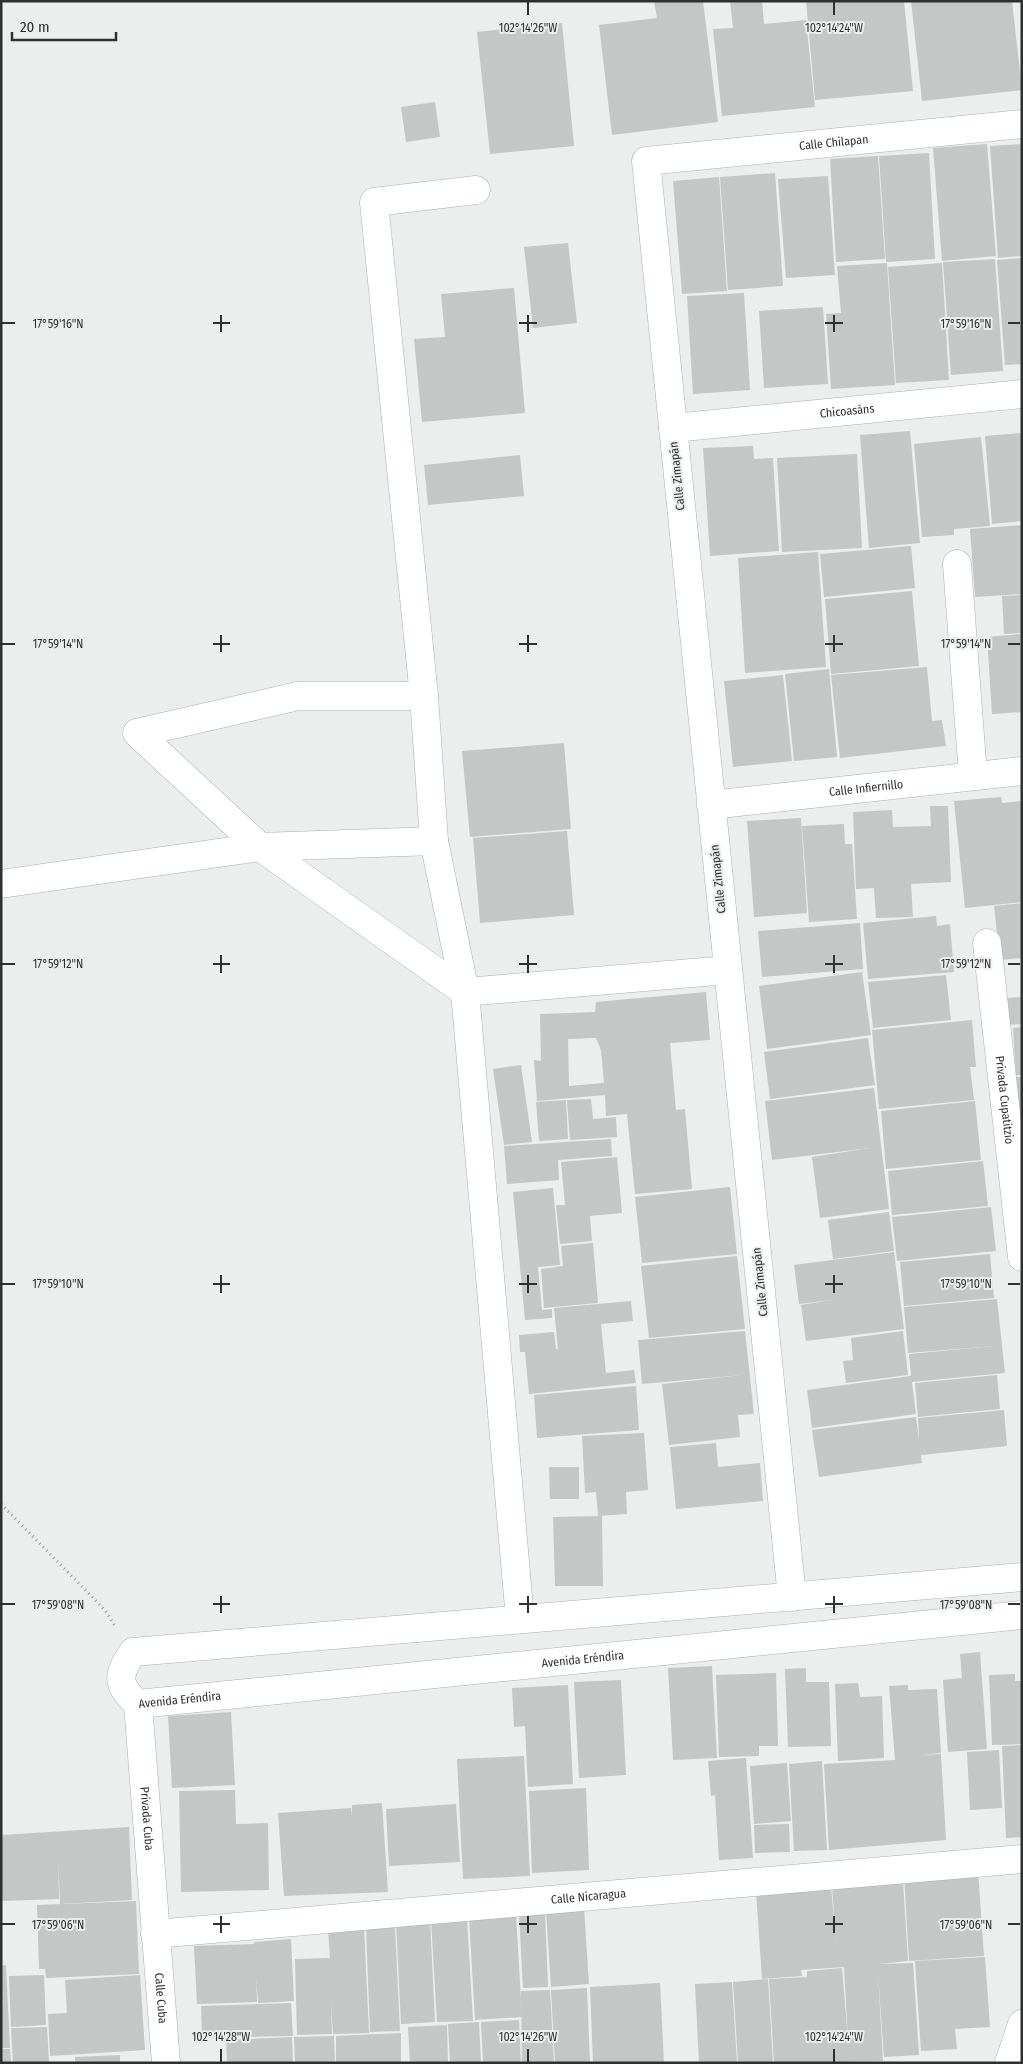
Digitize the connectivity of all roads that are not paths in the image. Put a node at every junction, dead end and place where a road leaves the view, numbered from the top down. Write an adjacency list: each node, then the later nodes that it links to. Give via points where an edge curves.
1 (1022, 124): 2 (street, Calle Chilapan)
2 (646, 161): 5 (street, Calle Zimapán)
3 (476, 190): 7 (street, via 374,202)
4 (1022, 394): 5 (street, Chicoasáns)
5 (673, 428): 10 (street, Calle Zimapán)
6 (957, 564): 9 (street)
7 (424, 696): 11 (street); 12 (street, via 298,696 137,732)
8 (1022, 771): 9 (street, Calle Infiernillo)
9 (973, 776): 10 (street, Calle Infiernillo)
10 (711, 805): 15 (street, Calle Zimapán)
11 (434, 841): 12 (street); 16 (street)
12 (260, 847): 13 (street); 16 (street)
13 (1, 884)
14 (987, 944): 17 (street, Privada Cupatitzio)
15 (728, 970): 16 (street); 19 (street, Calle Zimapán)
16 (465, 992): 21 (street)
17 (1022, 1257)
18 (1022, 1577): 19 (street)
19 (792, 1596): 21 (street)
20 (1022, 1615): 22 (street, Avenida Eréndira)
21 (520, 1619): 22 (street, Avenida Eréndira, via 133,1652 122,1669 121,1680 125,1693)
22 (138, 1704): 24 (street, Privada Cuba)
23 (1022, 1859): 24 (street, Calle Nicaragua)
24 (155, 1934): 26 (street, Calle Cuba)
25 (1022, 2024): 27 (street)
26 (166, 2063)
27 (1009, 2063)

